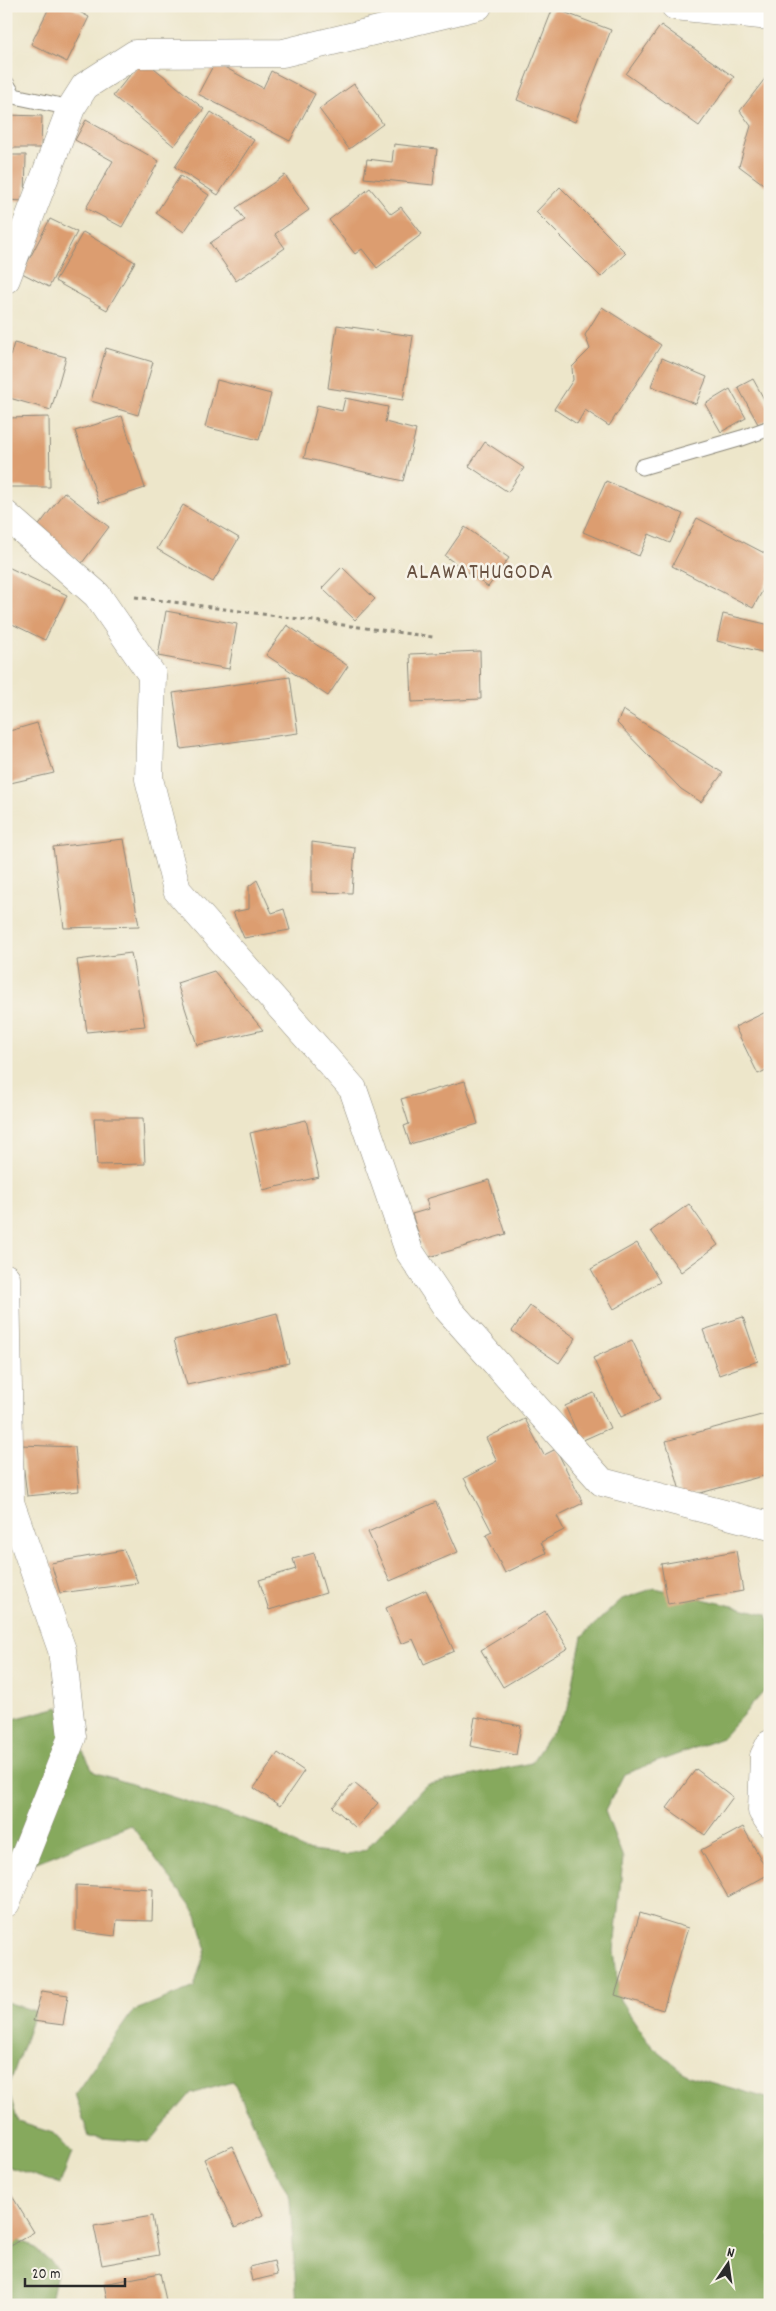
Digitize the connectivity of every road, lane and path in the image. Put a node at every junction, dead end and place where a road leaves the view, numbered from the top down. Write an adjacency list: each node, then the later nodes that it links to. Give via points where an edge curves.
1 (478, 6): 5 (street, via 283,53 135,54 85,86)
2 (675, 6): 3 (street)
3 (770, 16)
4 (6, 83): 5 (lane, via 14,96)
5 (72, 108): 6 (street)
6 (6, 279)
7 (770, 428): 8 (lane)
8 (642, 467)
9 (6, 515): 10 (street)
10 (97, 596): 11 (path, via 134,597); 13 (street, via 152,675 149,779 177,890 353,1089 409,1251 448,1308 602,1482)
11 (433, 638)
12 (6, 1278): 16 (street, via 10,1502 62,1650 72,1737)
13 (770, 1526)
14 (770, 1744): 15 (street, via 764,1756 762,1811)
15 (770, 1823)
16 (6, 1903)

